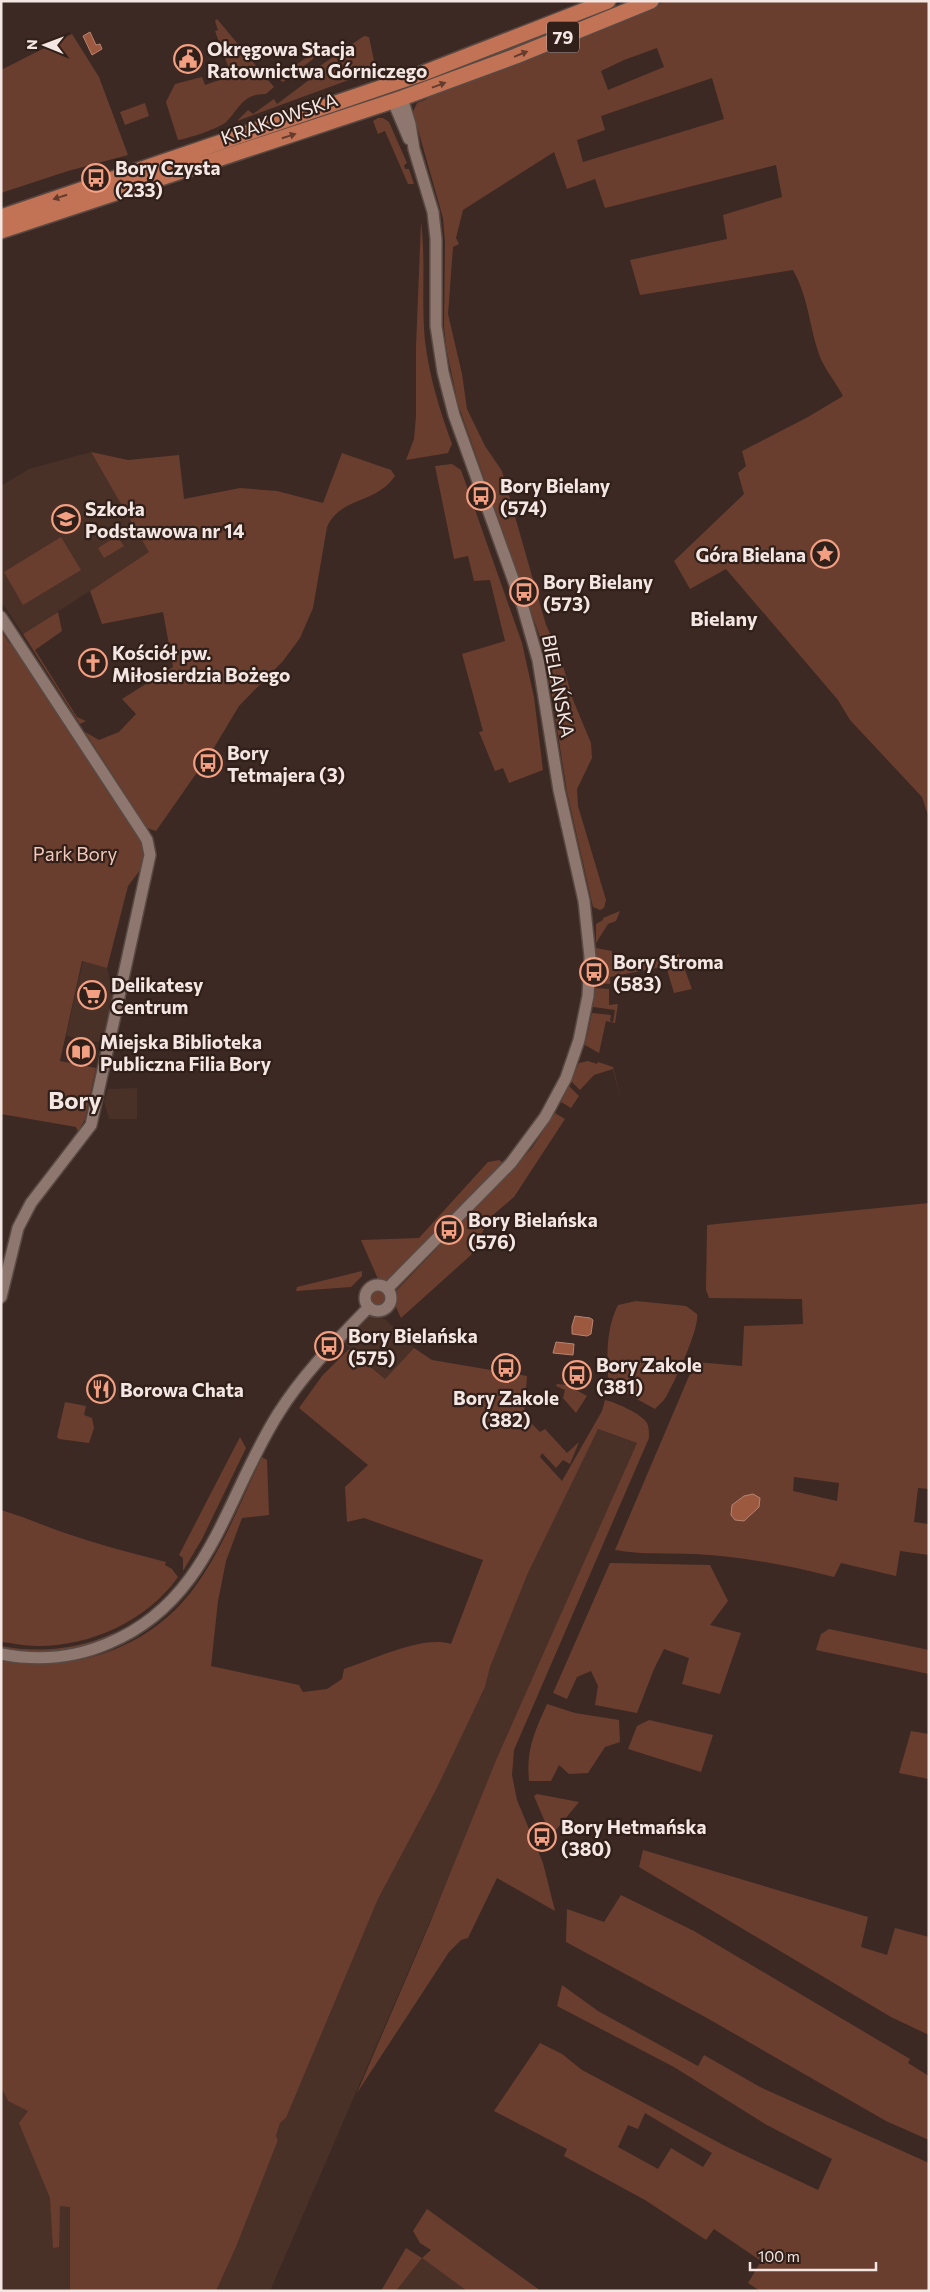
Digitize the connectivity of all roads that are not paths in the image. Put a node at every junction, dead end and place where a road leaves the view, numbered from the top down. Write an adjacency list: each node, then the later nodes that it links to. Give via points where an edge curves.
1 (608, 1): 4 (main road, KRAKOWSKA / 79, one-way to 4, via 422,74)
2 (651, 1): 3 (main road, KRAKOWSKA / 79, one-way to 2)
3 (398, 100): 5 (main road, KRAKOWSKA / 79, one-way to 3); 7 (street, BIELAŃSKA, via 402,127 414,149 433,212 436,326 441,362 461,434 533,640 545,691 557,777 583,894 590,947 588,996 576,1051 558,1094 528,1143)
4 (1, 217)
5 (1, 231)
6 (1, 617): 8 (street, via 137,824 149,847 150,860 91,1125 27,1209 18,1228)
7 (388, 1288): 9 (street, via 392,1299 387,1308 378,1311); 9 (street, via 379,1284 370,1288 365,1298)
8 (1, 1297)
9 (369, 1308): 10 (street, via 311,1368 291,1394 265,1436 210,1548 192,1578 169,1605 121,1639 76,1654 44,1657)
10 (1, 1654)

